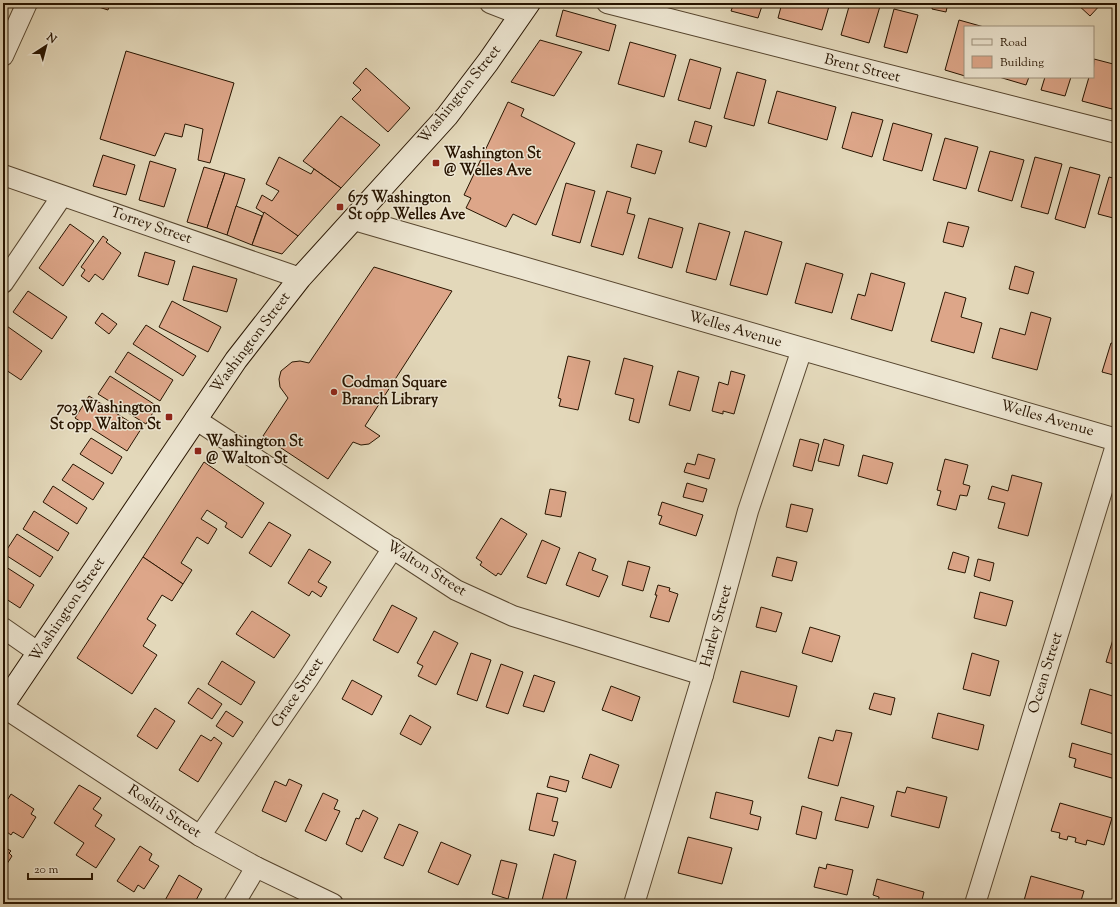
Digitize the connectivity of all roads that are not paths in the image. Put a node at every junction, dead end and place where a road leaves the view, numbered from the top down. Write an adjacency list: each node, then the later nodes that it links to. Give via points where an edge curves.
1 (27, 3): 5 (street)
2 (490, 3): 4 (street)
3 (607, 3): 6 (street, Brent Street)
4 (525, 9): 9 (main road, Washington Street, via 447,116)
5 (3, 56)
6 (1117, 133)
7 (3, 175): 8 (street, Torrey Street)
8 (62, 196): 10 (street, Torrey Street); 11 (street)
9 (354, 219): 10 (main road, Washington Street); 12 (main road, Welles Avenue)
10 (300, 278): 13 (main road, Washington Street, via 236,360)
11 (3, 283)
12 (802, 349): 14 (main road, Welles Avenue); 18 (street, Harley Street, via 748,511)
13 (195, 419): 15 (street, Walton Street); 17 (main road, Washington Street)
14 (1117, 441): 25 (street, Ocean Street)
15 (393, 548): 18 (street, Walton Street, via 456,590 513,616); 20 (street, Grace Street, via 308,680)
16 (3, 628): 17 (street)
17 (39, 653): 19 (main road, Washington Street)
18 (703, 675): 24 (street, Harley Street)
19 (3, 706): 20 (street, Roslin Street)
20 (200, 836): 21 (street, Roslin Street)
21 (256, 868): 22 (street); 23 (street, Roslin Street)
22 (234, 904)
23 (333, 904)
24 (634, 904)
25 (975, 904)

